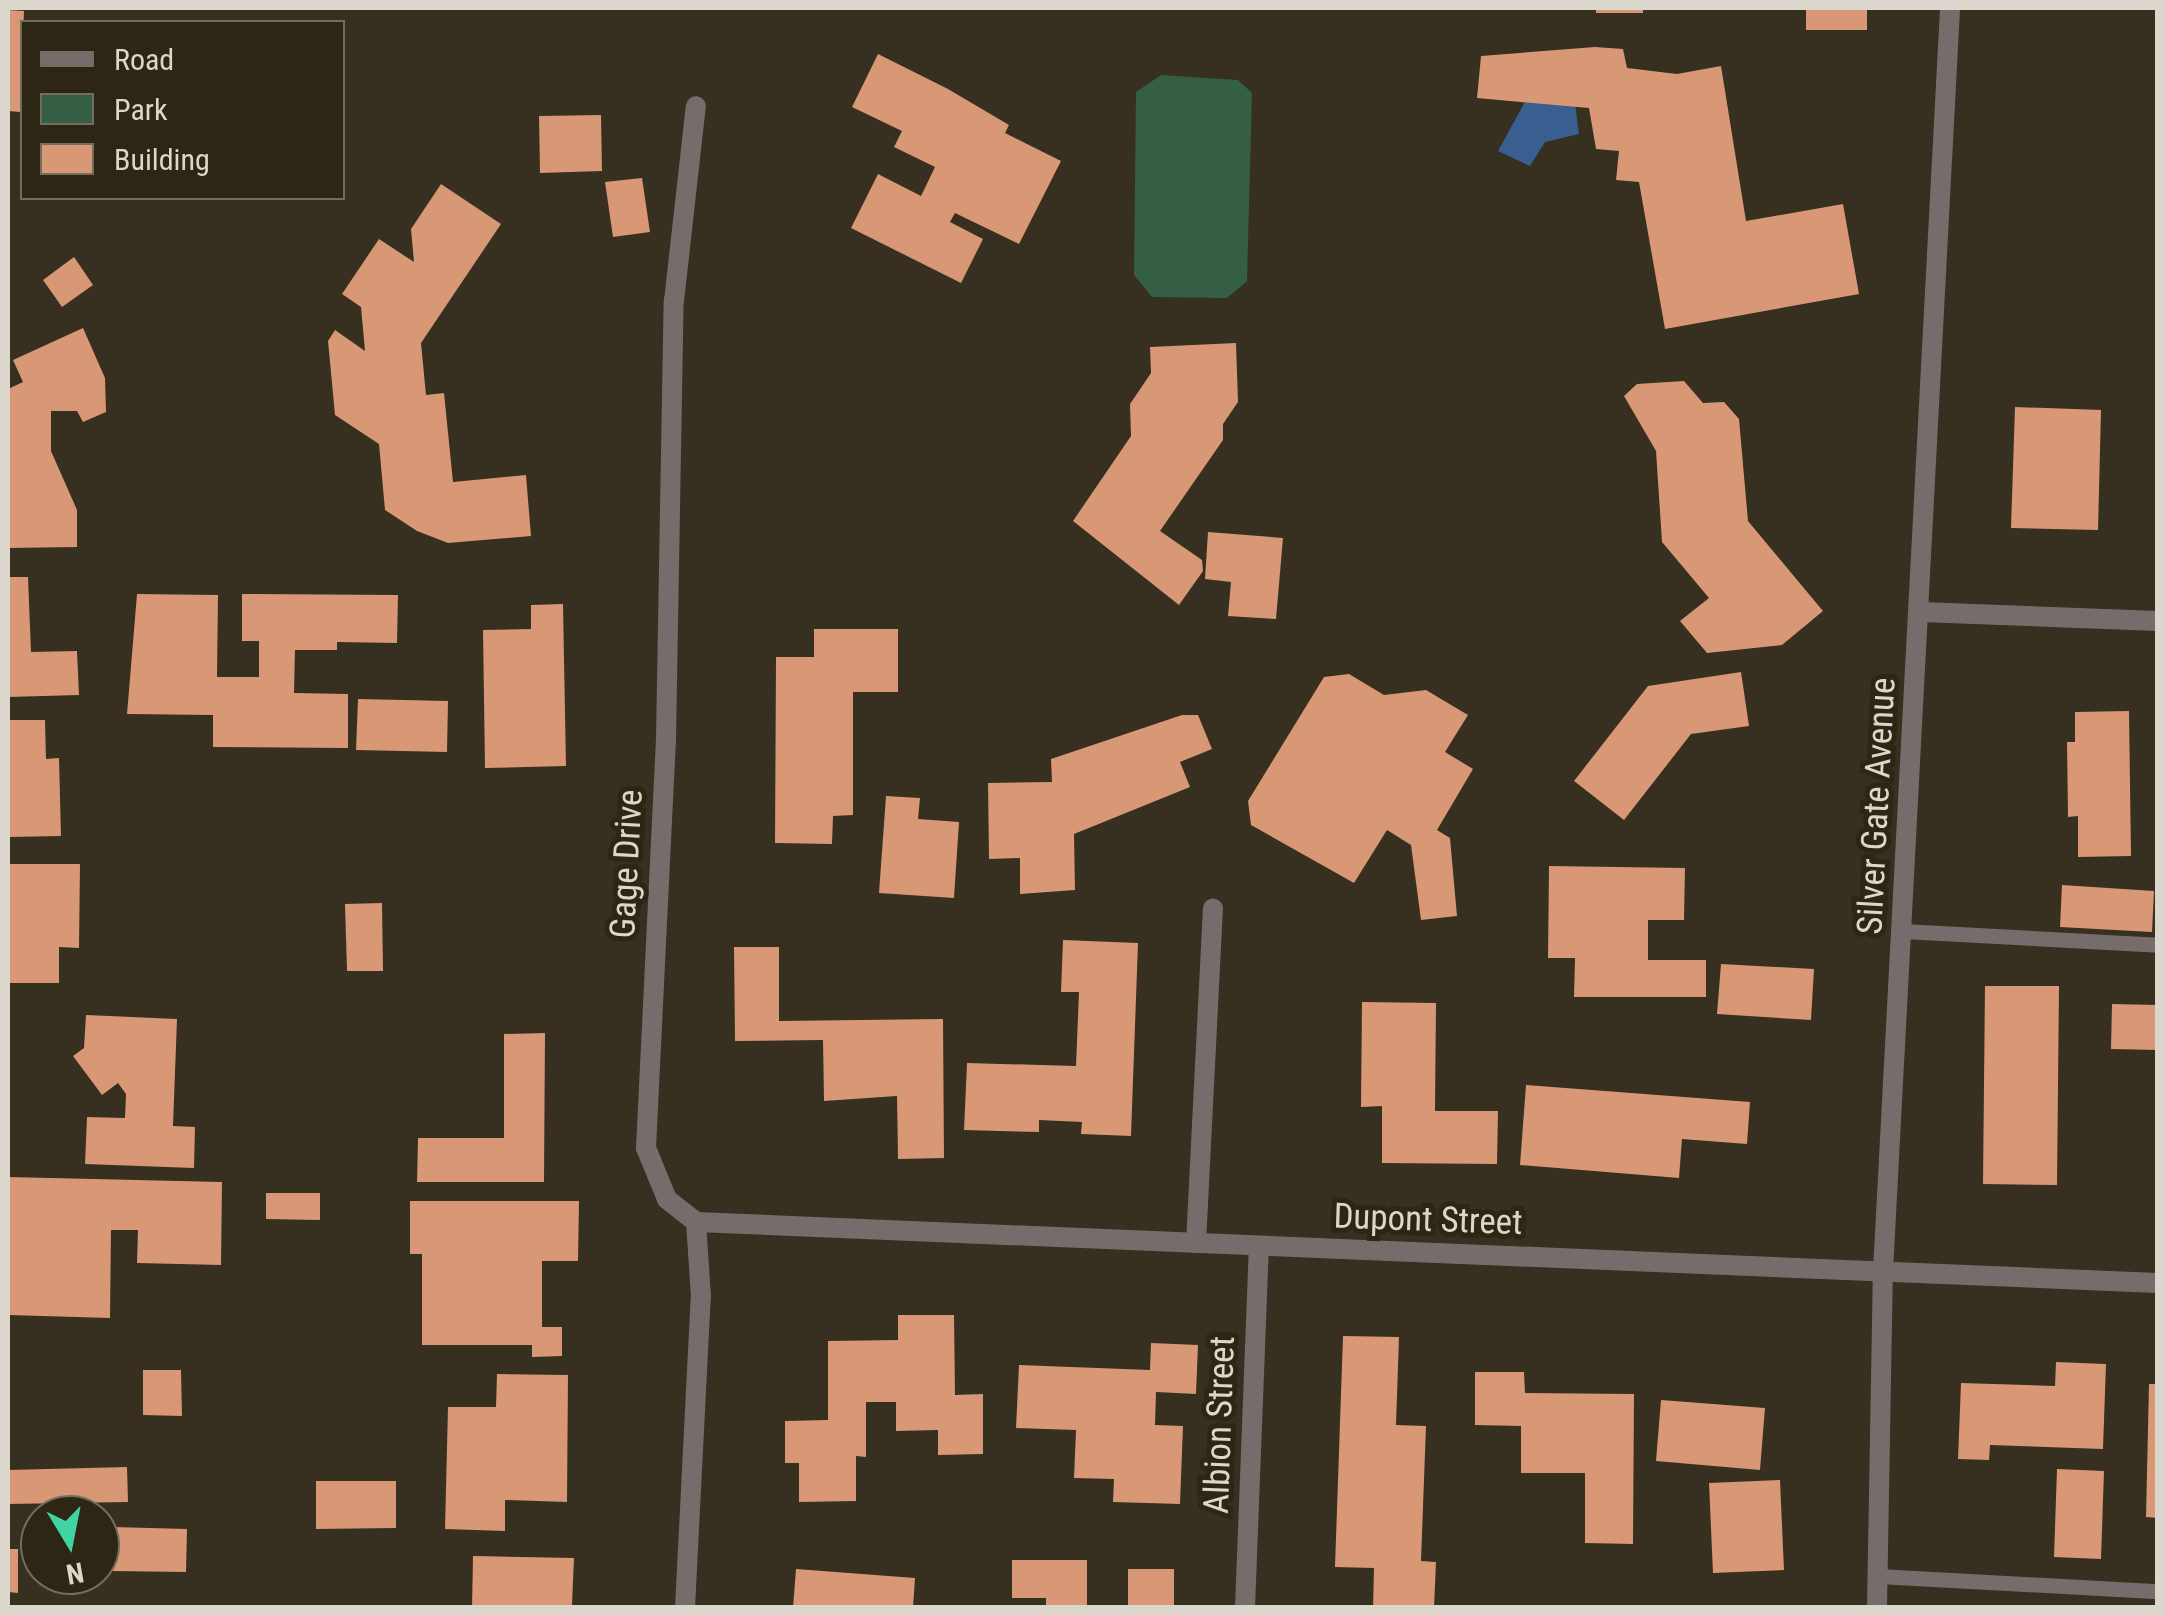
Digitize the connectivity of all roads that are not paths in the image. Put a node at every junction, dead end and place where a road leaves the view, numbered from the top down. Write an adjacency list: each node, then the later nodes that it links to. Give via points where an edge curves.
1 (1950, 8): 3 (street, Silver Gate Avenue)
2 (696, 106): 8 (street, Gage Drive, via 674,301 666,738 646,1148 666,1199)
3 (1921, 612): 4 (street); 6 (street, Silver Gate Avenue)
4 (2158, 621)
5 (1213, 908): 9 (street)
6 (1903, 930): 7 (lane); 11 (street, Silver Gate Avenue)
7 (2158, 945)
8 (696, 1222): 9 (street, Dupont Street); 15 (street, via 700,1297)
9 (1196, 1243): 10 (street, Dupont Street)
10 (1259, 1246): 11 (street, Dupont Street); 16 (street, Albion Street)
11 (1883, 1271): 12 (street, Dupont Street); 13 (street, Silver Gate Avenue)
12 (2158, 1283)
13 (1878, 1576): 14 (lane); 17 (street, Silver Gate Avenue)
14 (2158, 1591)
15 (686, 1608)
16 (1245, 1608)
17 (1877, 1608)

